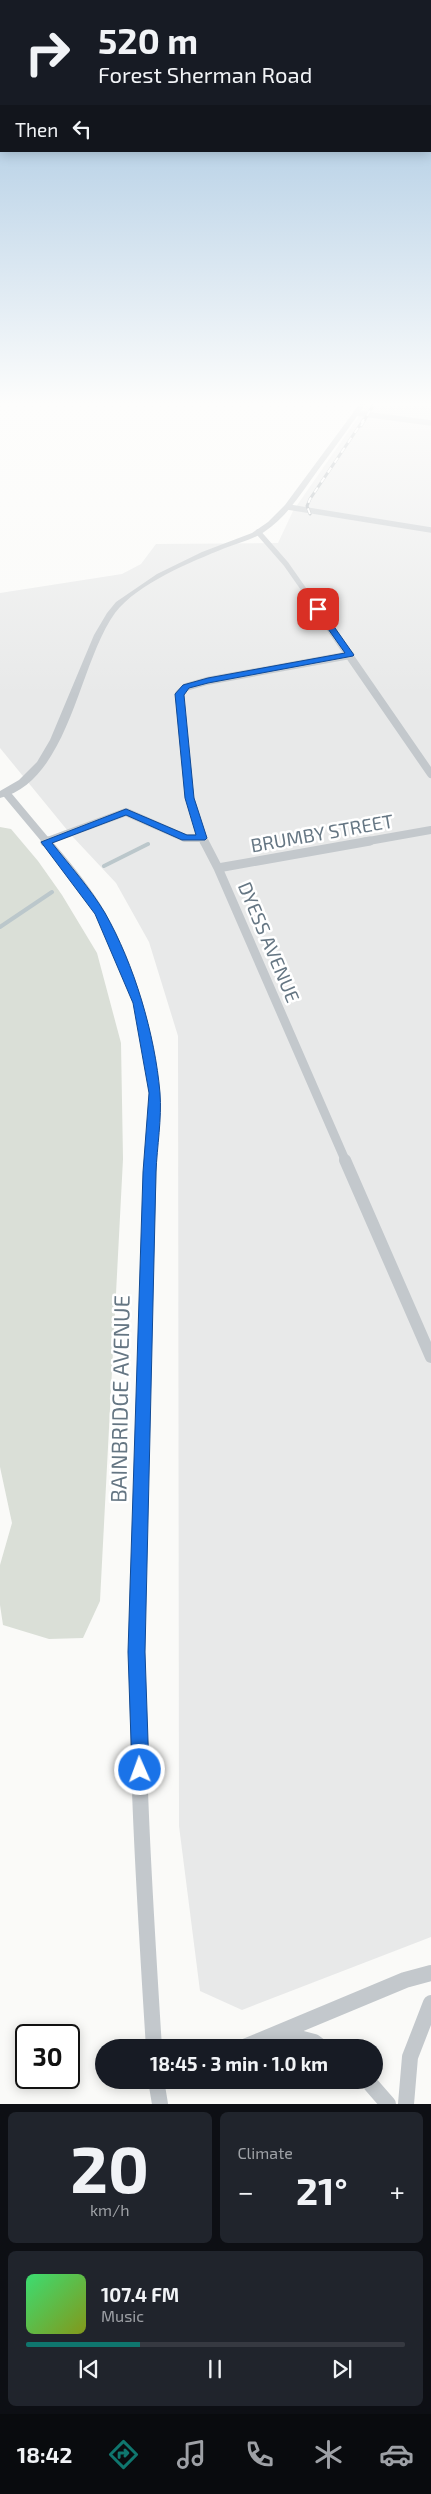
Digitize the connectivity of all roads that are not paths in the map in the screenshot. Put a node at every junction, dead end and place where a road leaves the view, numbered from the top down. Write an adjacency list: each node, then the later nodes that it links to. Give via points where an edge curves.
1 (293, 500): 2 (street)
2 (288, 507): 3 (street); 4 (street)
3 (431, 530)
4 (258, 532): 5 (street, via 286,564); 7 (street, via 212,551 127,596 112,612 95,642 57,735 28,779)
5 (350, 655): 6 (street); 9 (street, DYESS AVENUE, via 208,681 186,687 179,694 190,798)
6 (431, 774)
7 (3, 794): 10 (street, BAINBRIDGE AVENUE)
8 (431, 830): 11 (street, BRUMBY STREET)
9 (202, 838): 10 (street, via 186,838 126,812); 11 (street, DYESS AVENUE)
10 (46, 842): 16 (street, BAINBRIDGE AVENUE, via 100,913 113,940 139,1003 154,1093 136,1652)
11 (218, 868): 12 (street, DYESS AVENUE)
12 (431, 1357)
13 (431, 1973): 15 (street, via 406,1980)
14 (431, 2003): 23 (street, via 410,2058)
15 (280, 2033): 17 (street); 18 (street)
16 (153, 2039)
17 (265, 2039)
18 (303, 2039)
19 (158, 2089): 21 (street)
20 (375, 2089): 22 (street)
21 (160, 2104)
22 (388, 2104)
23 (406, 2104)

